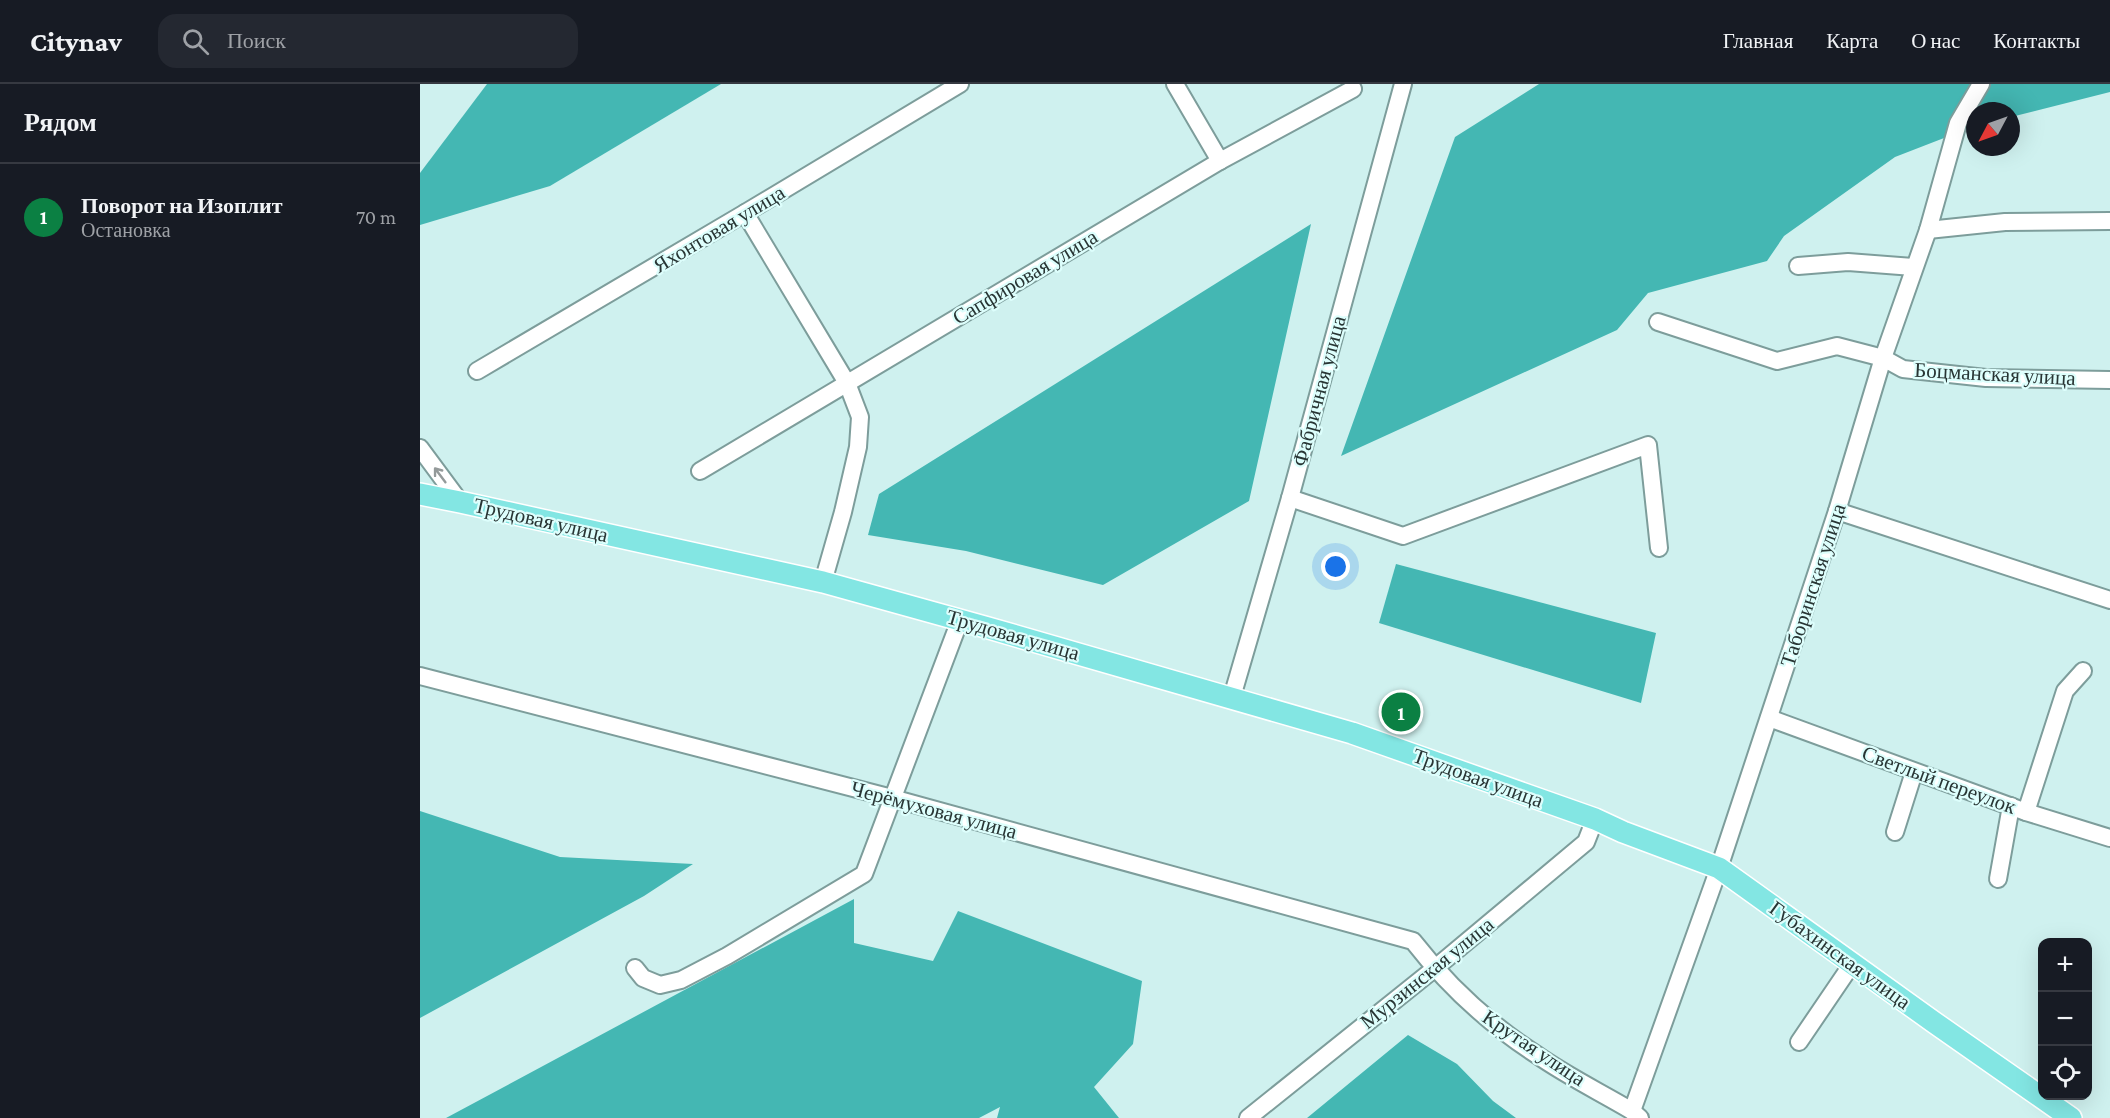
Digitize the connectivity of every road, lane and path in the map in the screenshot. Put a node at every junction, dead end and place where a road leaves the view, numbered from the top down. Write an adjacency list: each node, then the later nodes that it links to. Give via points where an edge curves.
1 (960, 84): 7 (street, Яхонтовая улица)
2 (1175, 84): 6 (street)
3 (1403, 84): 20 (street, Фабричная улица)
4 (1981, 84): 9 (street, Таборинская улица, via 1958,123)
5 (1353, 88): 6 (street, Сапфировая улица)
6 (1220, 160): 16 (street, Сапфировая улица)
7 (746, 213): 14 (street, Яхонтовая улица); 16 (street)
8 (2110, 221): 9 (street, via 2005,222)
9 (1928, 230): 11 (street, Таборинская улица)
10 (1797, 266): 11 (street, via 1848,262)
11 (1913, 267): 13 (street, Таборинская улица)
12 (1658, 322): 13 (street, Боцманская улица, via 1777,361 1837,346)
13 (1883, 358): 15 (street, Боцманская улица, via 1903,369 1986,378); 22 (street, Таборинская улица)
14 (477, 371)
15 (2110, 380)
16 (847, 383): 18 (street, Сапфировая улица); 24 (street, via 860,417 858,447)
17 (420, 448): 21 (street, one-way to 17)
18 (700, 471)
19 (420, 494): 21 (main road, Трудовая улица)
20 (1290, 498): 23 (street, via 1403,536 1648,445); 29 (street, Фабричная улица)
21 (460, 502): 24 (main road, Трудовая улица)
22 (1837, 511): 25 (street); 30 (street, Таборинская улица)
23 (1659, 548)
24 (823, 582): 26 (main road, Трудовая улица)
25 (2110, 600)
26 (960, 620): 29 (main road, Трудовая улица); 32 (street)
27 (2083, 671): 33 (street, via 2065,691)
28 (420, 676): 32 (street, Черёмуховая улица)
29 (1232, 697): 34 (main road, Трудовая улица, via 1352,733)
30 (1769, 718): 31 (street, Светлый переулок); 37 (street, Таборинская улица)
31 (1914, 772): 33 (street, Светлый переулок); 35 (street)
32 (892, 798): 40 (street, via 864,874 681,980 660,986 643,978); 41 (street, Черёмуховая улица, via 1413,941)
33 (2018, 809): 36 (street, Светлый переулок); 38 (street)
34 (1595, 819): 37 (main road, Губахинская улица); 41 (street, Мурзинская улица, via 1586,842)
35 (1895, 832)
36 (2110, 838)
37 (1719, 868): 39 (main road, Губахинская улица); 43 (street, Таборинская улица)
38 (1998, 879)
39 (1852, 964): 42 (street); 45 (main road, Губахинская улица)
40 (634, 968)
41 (1434, 969): 43 (street, Крутая улица, via 1485,1017 1537,1056); 44 (street, Мурзинская улица)
42 (1799, 1042)
43 (1636, 1114)
44 (1248, 1118)
45 (2071, 1118)

